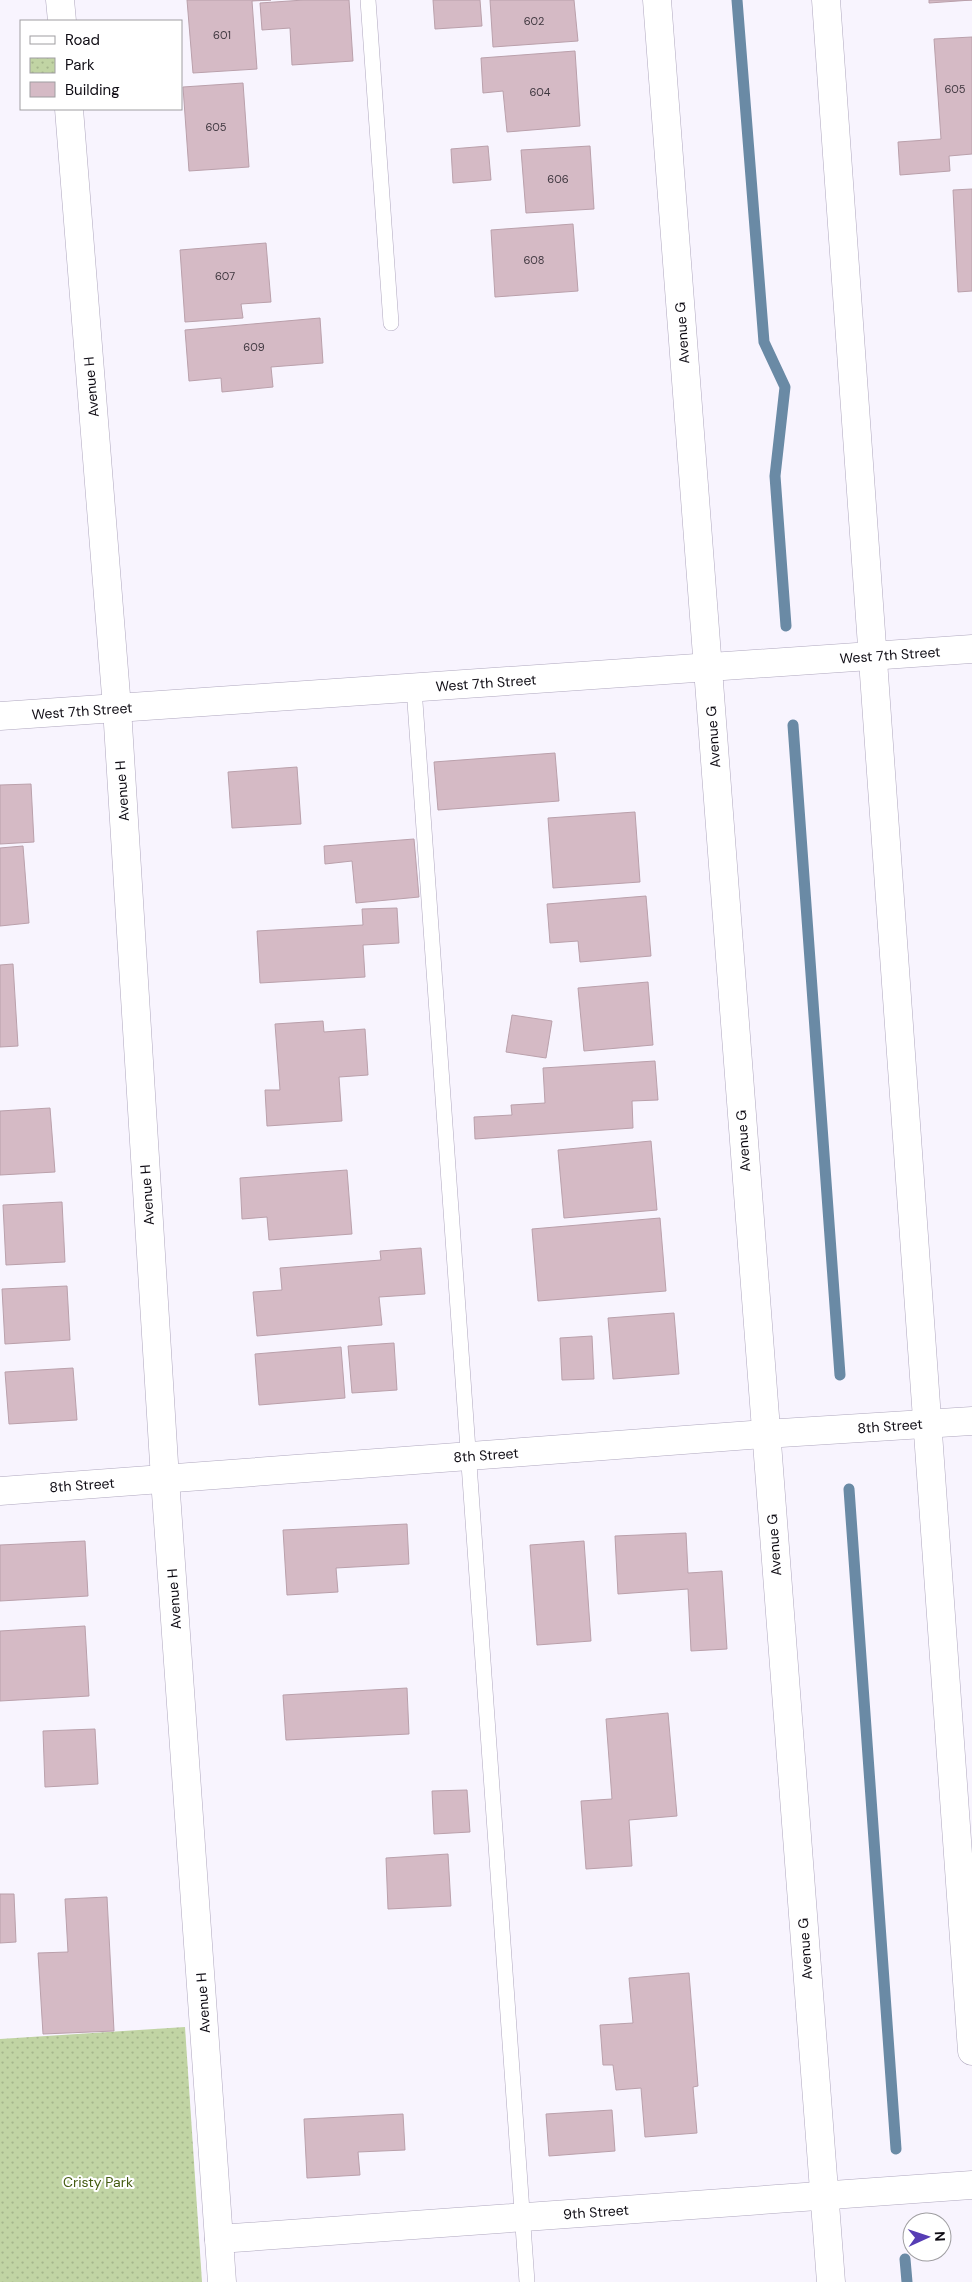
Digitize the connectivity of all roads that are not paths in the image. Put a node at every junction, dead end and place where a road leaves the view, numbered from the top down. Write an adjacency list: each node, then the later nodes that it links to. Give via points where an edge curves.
1 (60, 0): 5 (street)
2 (368, 0): 7 (lane)
3 (657, 0): 10 (street, Avenue G)
4 (826, 0): 9 (street)
5 (62, 20)
6 (69, 110): 12 (street, Avenue H)
7 (391, 323)
8 (972, 649): 9 (street, West 7th Street)
9 (873, 656): 10 (street, West 7th Street); 15 (street)
10 (708, 667): 11 (street, West 7th Street); 16 (street, Avenue G)
11 (414, 688): 12 (street, West 7th Street); 17 (lane)
12 (117, 708): 13 (street, West 7th Street); 18 (street, Avenue H)
13 (0, 716)
14 (972, 1421): 15 (street, 8th Street)
15 (928, 1424): 16 (street, 8th Street); 20 (street)
16 (765, 1434): 17 (street, 8th Street); 22 (street, Avenue G)
17 (469, 1457): 18 (street, 8th Street); 23 (lane)
18 (165, 1480): 19 (street, 8th Street); 24 (street, Avenue H)
19 (0, 1491)
20 (972, 2051)
21 (972, 2185): 22 (street, 9th Street)
22 (825, 2196): 23 (street, 9th Street); 27 (street, Avenue G)
23 (523, 2217): 24 (street, 9th Street); 26 (lane)
24 (219, 2239): 25 (street, Avenue H)
25 (222, 2282)
26 (527, 2282)
27 (831, 2282)

